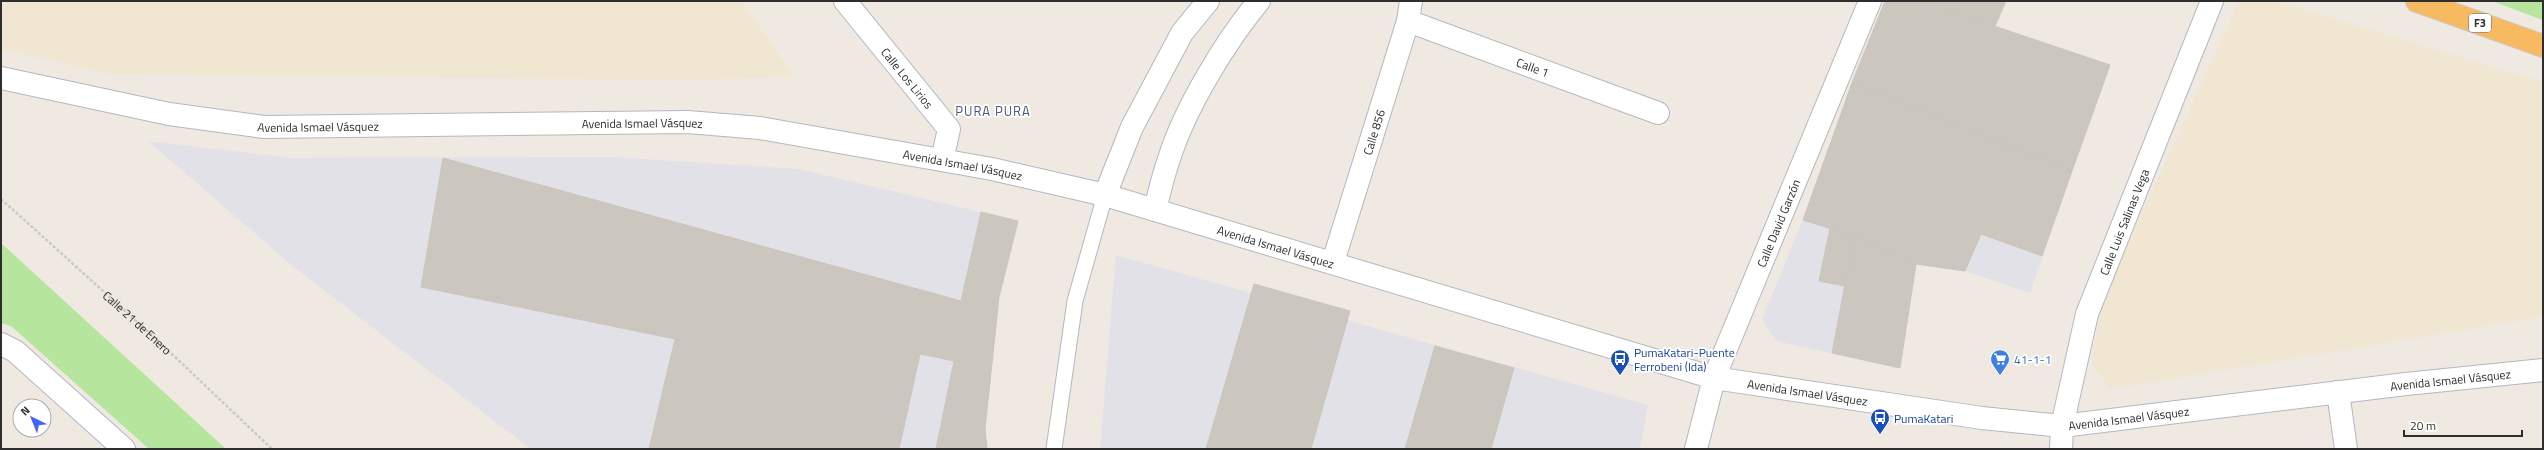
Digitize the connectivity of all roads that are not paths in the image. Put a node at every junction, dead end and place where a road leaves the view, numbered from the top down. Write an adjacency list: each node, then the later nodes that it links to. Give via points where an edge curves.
1 (845, 1): 11 (main road, Calle Los Lirios, via 949,129)
2 (1208, 1): 12 (main road, via 1179,40 1132,127)
3 (1259, 1): 13 (main road, via 1242,21 1189,110 1169,159)
4 (1870, 1): 17 (main road, Calle David Garzón)
5 (2212, 1): 19 (main road, Calle Luis Salinas Vega, via 2086,314)
6 (2417, 1): 8 (highway, F3)
7 (1409, 11): 10 (main road, Calle 1); 14 (main road, Calle 856)
8 (2543, 46)
9 (1, 78): 11 (main road, Avenida Ismael Vásquez, via 169,114 264,126 688,122 760,128)
10 (1658, 113)
11 (942, 160): 12 (main road, Avenida Ismael Vásquez)
12 (1105, 195): 13 (main road, Avenida Ismael Vásquez); 21 (lane, via 1074,301)
13 (1155, 210): 14 (main road, Avenida Ismael Vásquez)
14 (1333, 262): 17 (main road, Avenida Ismael Vásquez)
15 (1, 344): 20 (main road, via 15,351)
16 (2543, 370): 18 (main road, Avenida Ismael Vásquez)
17 (1714, 378): 19 (main road, Avenida Ismael Vásquez, via 1982,418); 22 (main road, Calle David Garzón)
18 (2338, 392): 19 (main road, Avenida Ismael Vásquez); 24 (main road)
19 (2062, 426): 23 (main road, Calle Luis Salinas Vega)
20 (124, 449)
21 (1054, 449)
22 (1696, 449)
23 (2061, 449)
24 (2346, 449)

